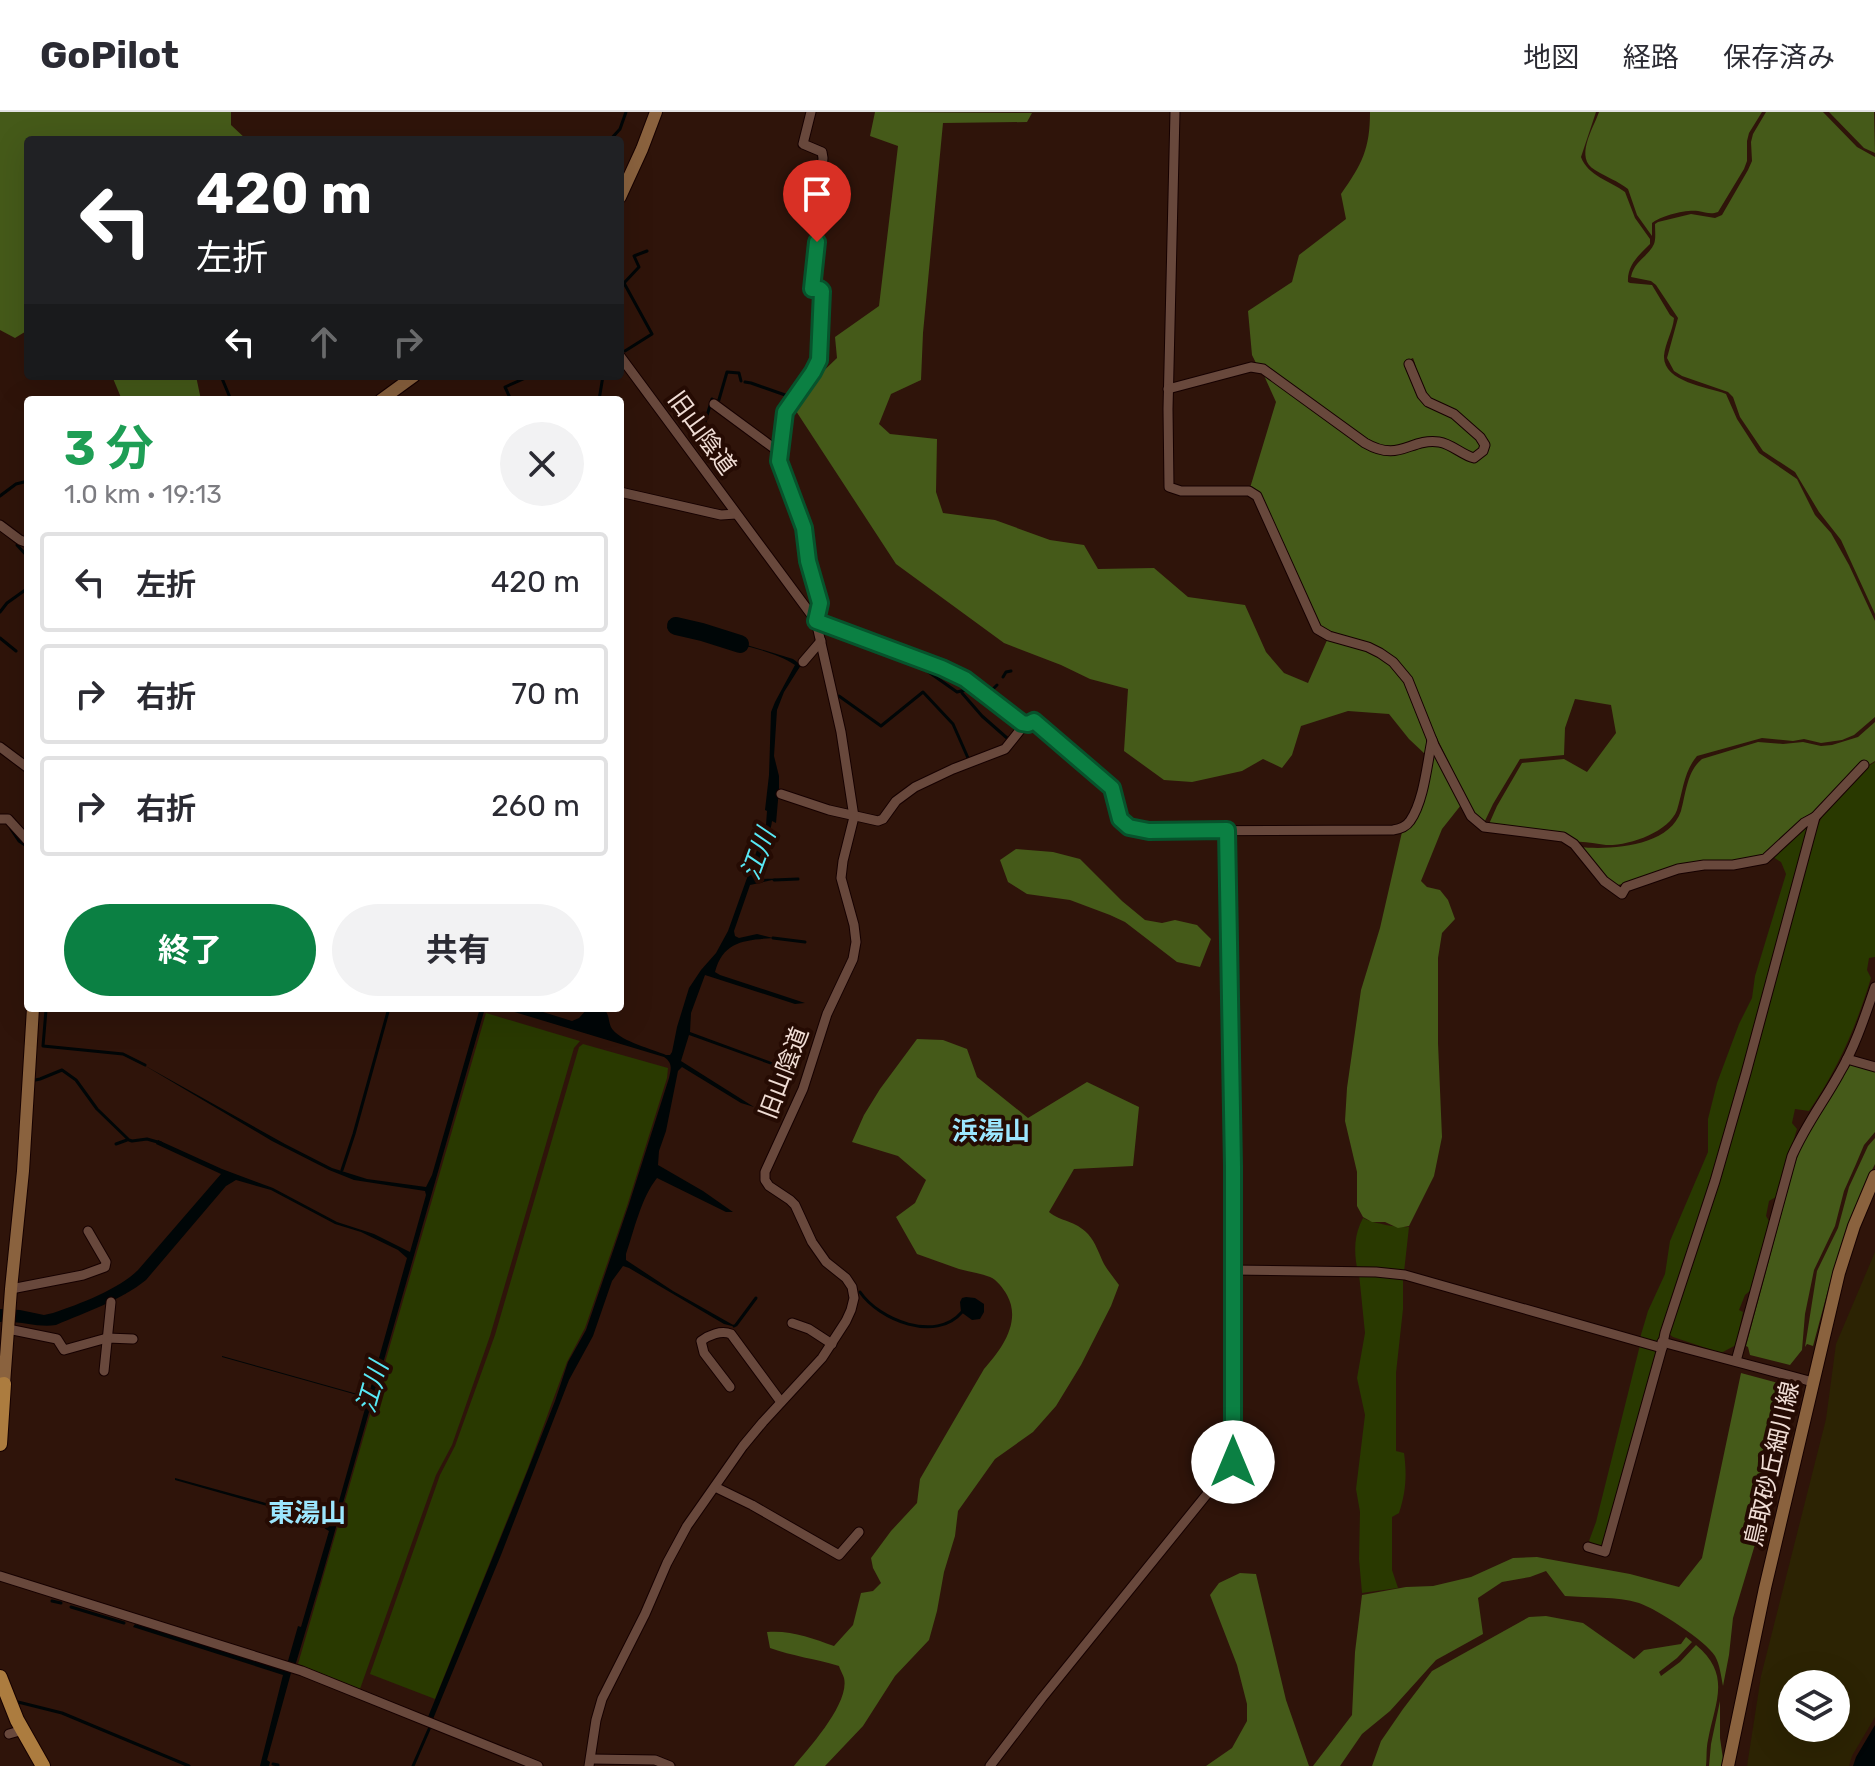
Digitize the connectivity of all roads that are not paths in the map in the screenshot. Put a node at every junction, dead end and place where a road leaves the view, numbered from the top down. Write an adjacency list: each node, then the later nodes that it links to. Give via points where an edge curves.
1 (656, 112): 4 (main road)
2 (811, 112): 11 (street, via 803,144 822,152 823,158 812,289 822,291 819,360 785,412)
3 (1175, 112): 8 (street)
4 (624, 188)
5 (624, 361): 13 (street, 旧山陰道)
6 (1409, 364): 8 (street, via 1422,395 1480,437 1485,445 1474,458 1443,442 1376,450 1263,369 1251,367)
7 (408, 380): 9 (main road)
8 (1168, 389): 20 (street, via 1169,487 1249,491 1257,496 1317,629 1393,662 1408,680)
9 (386, 396)
10 (714, 404): 11 (street)
11 (780, 451): 16 (street, via 820,603)
12 (624, 493): 13 (street)
13 (736, 514): 16 (street, 旧山陰道)
14 (0, 525): 15 (street)
15 (24, 542)
16 (816, 621): 17 (street, 旧山陰道); 19 (street, via 965,679)
17 (821, 641): 18 (street); 25 (street, 旧山陰道)
18 (803, 662)
19 (1025, 724): 25 (street, via 1005,749 915,787 883,819); 28 (street, via 1034,721 1112,788 1120,819 1129,827)
20 (1432, 740): 26 (street, via 1471,816 1484,827 1563,837 1622,894 1626,887 1678,869 1765,859); 28 (street, via 1416,807 1402,828)
21 (0, 747): 22 (street)
22 (24, 765)
23 (1864, 765): 26 (street)
24 (781, 794): 25 (street)
25 (854, 817): 43 (street, 旧山陰道, via 841,878 854,925 853,959 765,1172 769,1186 795,1205 826,1262 852,1287 851,1310)
26 (1815, 817): 44 (street, via 1731,1127)
27 (0, 819): 29 (street, via 8,819)
28 (1227, 830): 36 (street)
29 (24, 837)
30 (1875, 987): 32 (street)
31 (33, 1012): 37 (main road)
32 (1847, 1059): 33 (street); 45 (street, via 1792,1156)
33 (1875, 1067)
34 (1875, 1176): 47 (main road, 鳥取砂丘細川線, via 1839,1273)
35 (88, 1231): 37 (street, via 105,1267)
36 (1232, 1270): 44 (street, via 1405,1275); 61 (street, via 1233,1462)
37 (11, 1289): 40 (main road)
38 (111, 1302): 41 (street)
39 (792, 1323): 43 (street)
40 (8, 1329): 41 (street, via 57,1339 64,1350); 48 (main road)
41 (107, 1338): 42 (street); 46 (street)
42 (133, 1339)
43 (832, 1344): 50 (street, 旧山陰道)
44 (1662, 1345): 45 (street); 54 (street, via 1605,1552)
45 (1736, 1361): 47 (street)
46 (104, 1371)
47 (1813, 1382): 62 (main road, 鳥取砂丘細川線)
48 (2, 1384): 51 (main road)
49 (730, 1387): 50 (street, via 704,1353 701,1341 706,1337 731,1334)
50 (781, 1402): 52 (street, 旧山陰道)
51 (0, 1444)
52 (715, 1487): 53 (street, via 839,1555); 57 (street, 旧山陰道, via 667,1563 602,1699)
53 (859, 1532)
54 (1588, 1547)
55 (0, 1576): 59 (street, via 302,1671)
56 (0, 1677): 58 (main road, via 16,1732)
57 (590, 1762): 60 (street, via 655,1760)
58 (43, 1766)
59 (538, 1766)
60 (670, 1766)
61 (990, 1766)
62 (1728, 1766)

